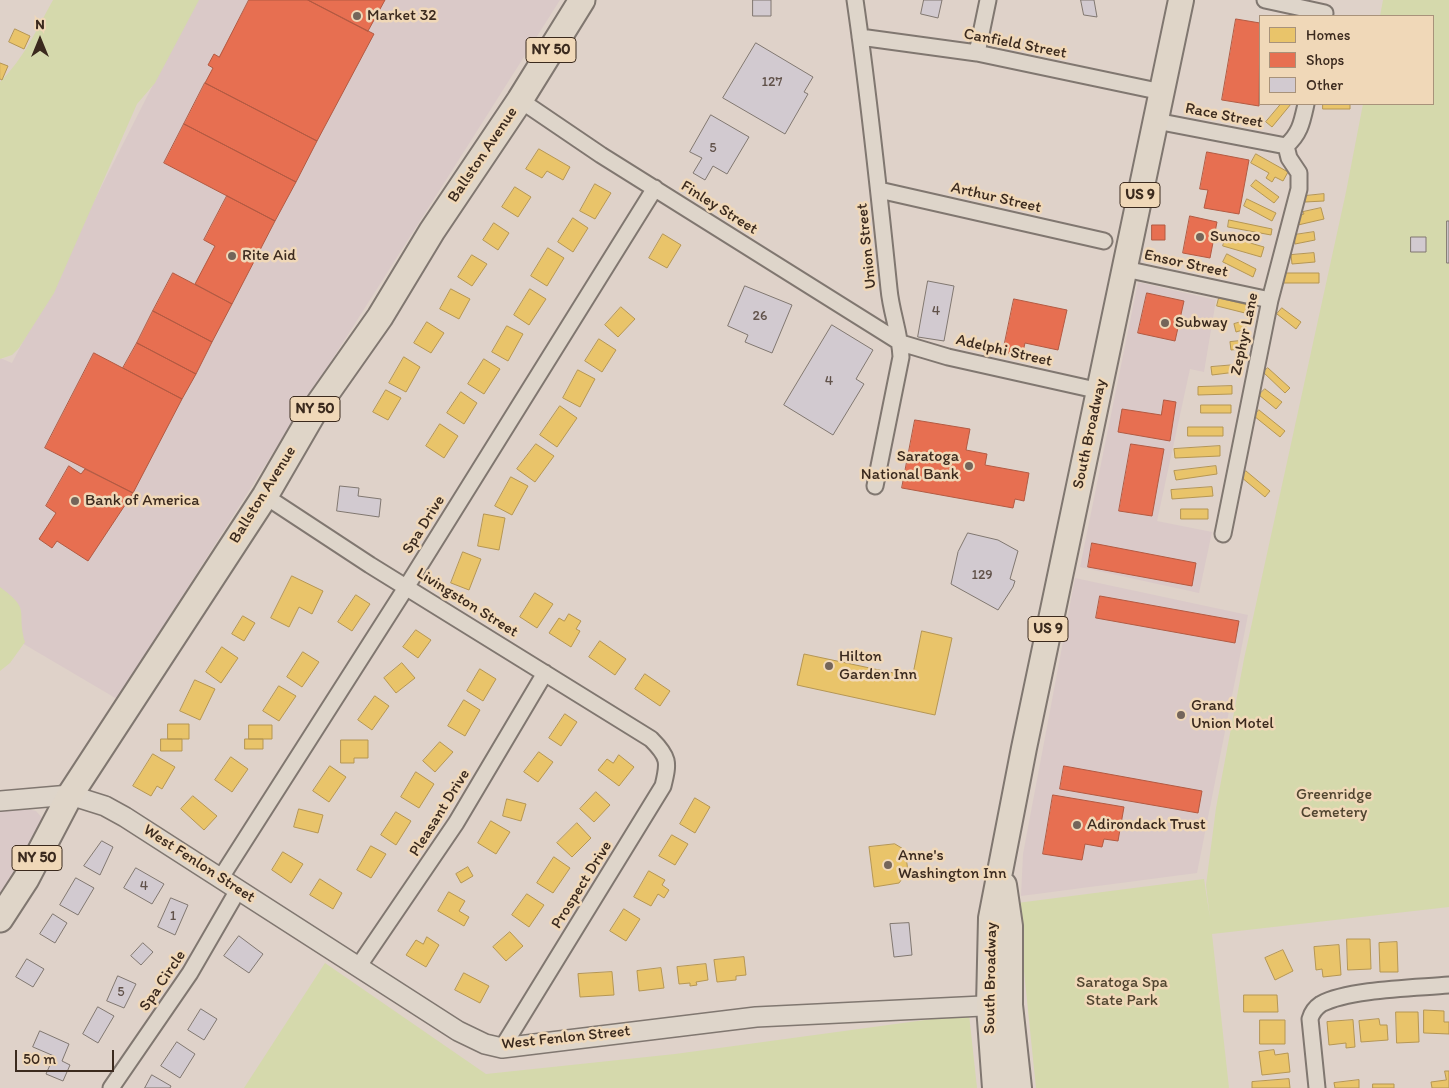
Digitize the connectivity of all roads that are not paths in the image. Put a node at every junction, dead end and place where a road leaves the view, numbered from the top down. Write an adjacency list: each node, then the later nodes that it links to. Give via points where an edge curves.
1 (582, 0): 10 (highway, Ballston Avenue / NY 50)
2 (855, 0): 7 (street, Union Street)
3 (988, 0): 8 (street)
4 (1181, 0): 9 (main road, South Broadway / US 9)
5 (1265, 0): 6 (street)
6 (1325, 15)
7 (860, 37): 8 (street, Canfield Street); 15 (street, Union Street)
8 (978, 53): 9 (street, Canfield Street)
9 (1162, 92): 12 (main road, South Broadway / US 9)
10 (520, 100): 14 (street, Finley Street); 22 (highway, Ballston Avenue / NY 50, via 437,224 380,317 316,408)
11 (1306, 105): 13 (street, via 1301,128)
12 (1156, 121): 13 (street, Race Street); 17 (main road, South Broadway / US 9)
13 (1286, 146): 18 (street, Zephyr Lane, via 1289,158 1299,173 1299,189)
14 (655, 188): 19 (street, Finley Street); 24 (street, Spa Drive)
15 (879, 190): 16 (street, Arthur Street); 19 (street, Union Street, via 889,293)
16 (1104, 241)
17 (1125, 269): 18 (street, Ensor Street); 20 (main road, South Broadway / US 9)
18 (1270, 300): 23 (street, Zephyr Lane)
19 (901, 343): 20 (street, Adelphi Street, via 948,357); 21 (street, Union Street, via 902,356)
20 (1100, 391): 34 (main road, South Broadway / US 9, via 991,918)
21 (875, 486)
22 (265, 496): 24 (street, Livingston Street); 27 (highway, Ballston Avenue / NY 50)
23 (1223, 534)
24 (407, 586): 25 (street, Livingston Street); 29 (street, Spa Drive)
25 (545, 673): 26 (street, Livingston Street); 32 (street, Pleasant Drive, via 456,823)
26 (651, 739): 35 (street, Prospect Drive, via 667,758 663,786)
27 (70, 795): 28 (street); 29 (street, West Fenlon Street, via 105,806 125,817); 31 (highway, Ballston Avenue / NY 50, via 26,879)
28 (0, 801)
29 (220, 879): 30 (street, West Fenlon Street)
30 (238, 890): 32 (street, West Fenlon Street); 36 (street, Spa Circle, via 190,973)
31 (0, 919)
32 (358, 967): 35 (street, West Fenlon Street, via 458,1031)
33 (1449, 985): 39 (street, via 1338,997 1320,1004 1310,1019)
34 (999, 1005): 35 (street, West Fenlon Street, via 756,1017); 37 (main road, South Broadway / US 9); 38 (main road, South Broadway / US 9)
35 (502, 1048)
36 (111, 1088)
37 (995, 1088)
38 (1019, 1088)
39 (1317, 1088)

